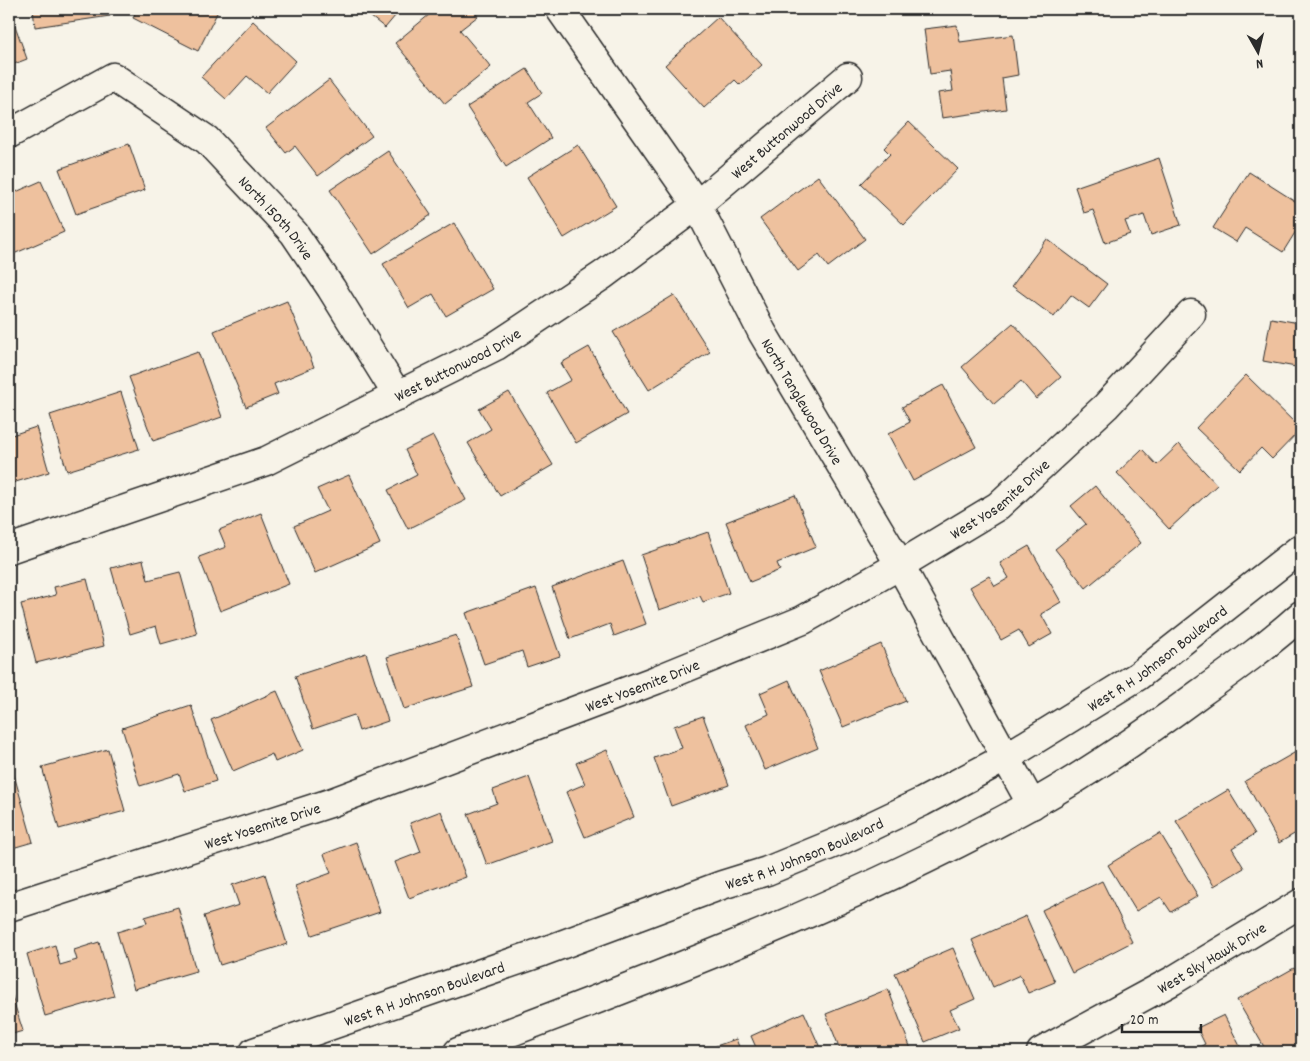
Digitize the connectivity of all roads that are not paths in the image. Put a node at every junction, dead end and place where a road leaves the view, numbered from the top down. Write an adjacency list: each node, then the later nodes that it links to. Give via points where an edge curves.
1 (560, 9): 4 (street, North Tanglewood Drive)
2 (848, 77): 4 (street, West Buttonwood Drive)
3 (9, 134): 6 (street, North 150th Drive, via 113,77 207,140 294,232)
4 (698, 205): 6 (street, West Buttonwood Drive, via 603,275 496,346); 9 (street, North Tanglewood Drive, via 762,332)
5 (1191, 314): 9 (street, West Yosemite Drive, via 1106,406 998,506)
6 (398, 396): 8 (street, West Buttonwood Drive, via 266,460)
7 (1301, 548): 11 (street, West R H Johnson Boulevard, via 1138,676)
8 (9, 549)
9 (900, 565): 11 (street, North Tanglewood Drive); 14 (street, West Yosemite Drive, via 803,620 656,680 330,803)
10 (1301, 615): 12 (street, via 1145,734)
11 (1005, 758): 12 (street, North Tanglewood Drive); 15 (street, West R H Johnson Boulevard, via 914,806 767,871)
12 (1032, 805): 16 (street, via 872,885 759,936)
13 (1301, 903): 17 (street, West Sky Hawk Drive, via 1172,981)
14 (9, 907)
15 (254, 1052)
16 (458, 1052)
17 (1041, 1052)

